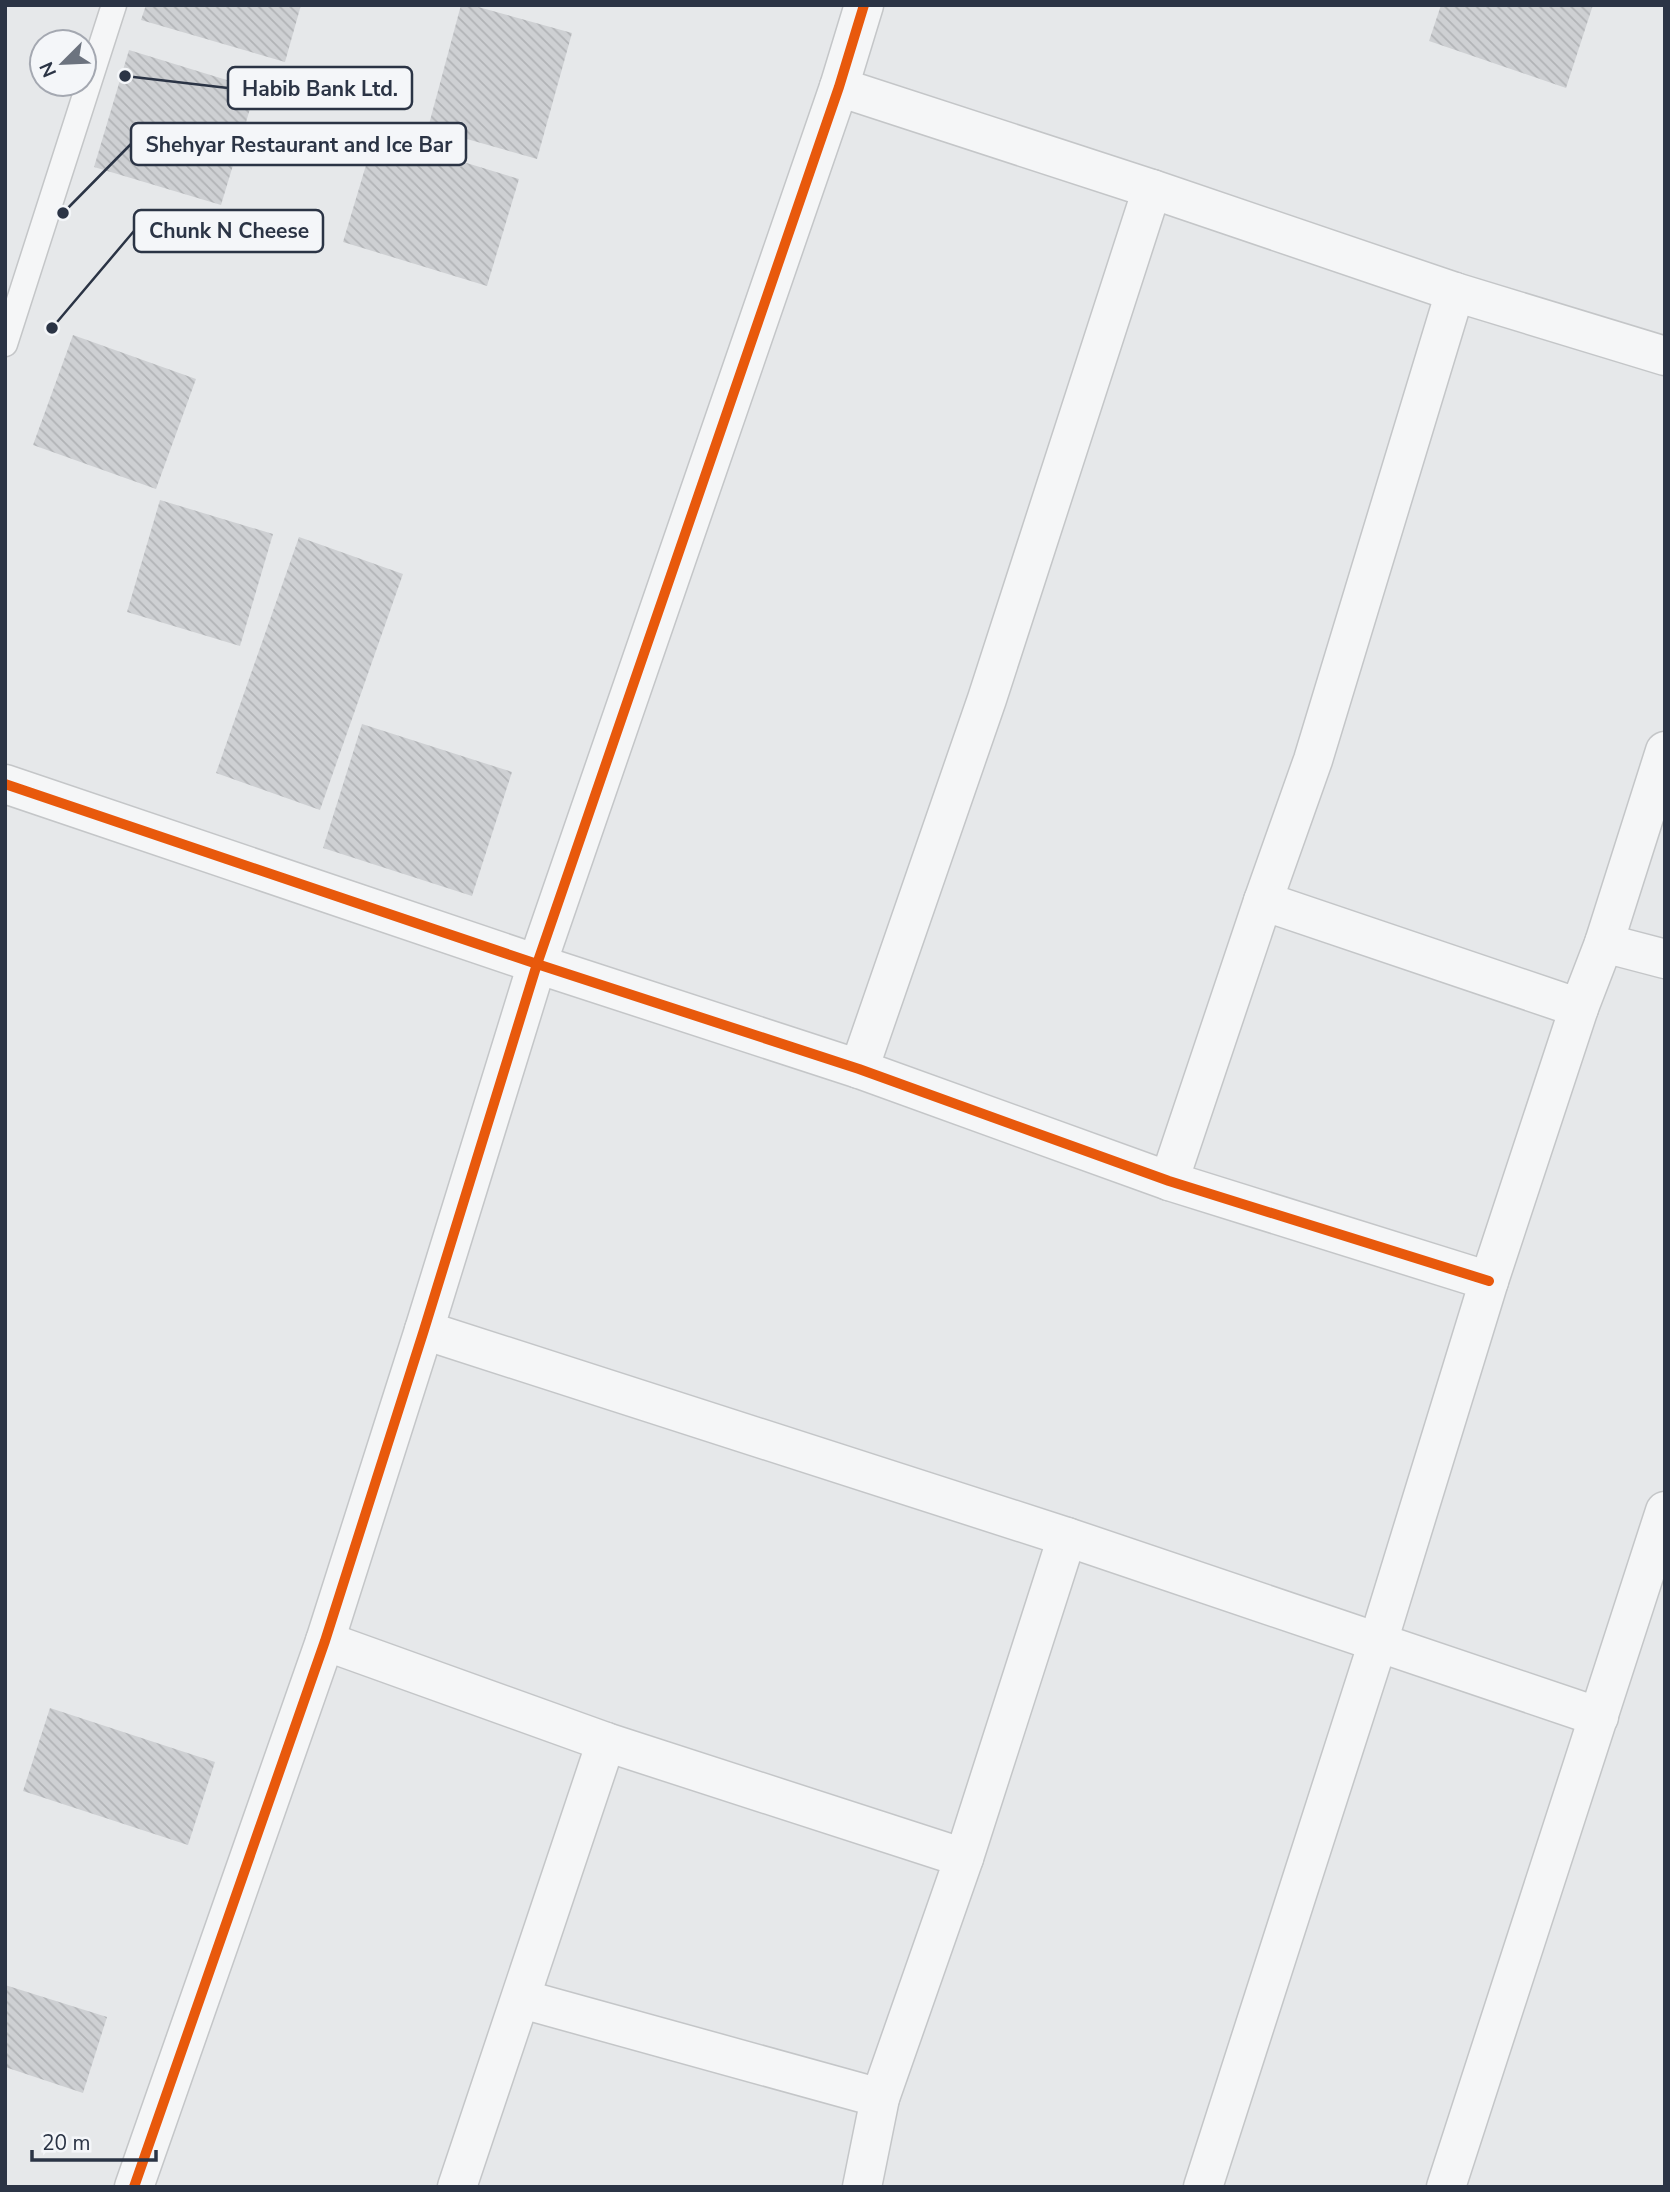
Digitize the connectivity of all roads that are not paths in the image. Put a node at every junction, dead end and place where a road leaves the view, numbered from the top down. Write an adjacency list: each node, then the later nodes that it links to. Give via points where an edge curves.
1 (114, 5): 6 (lane)
2 (864, 5): 3 (street)
3 (839, 87): 4 (street); 13 (street)
4 (1152, 189): 5 (street); 15 (street, via 987,699)
5 (1455, 292): 7 (street); 10 (street, via 1313,760)
6 (5, 344)
7 (1665, 356)
8 (1665, 751): 11 (street)
9 (5, 784): 13 (street)
10 (1263, 901): 14 (street); 16 (street)
11 (1604, 943): 12 (street); 14 (street)
12 (1665, 959)
13 (537, 964): 15 (street); 18 (street)
14 (1579, 1008): 17 (street)
15 (859, 1069): 16 (street)
16 (1169, 1181): 17 (street)
17 (1489, 1281): 23 (street)
18 (424, 1330): 20 (street); 22 (street)
19 (1665, 1511): 21 (street)
20 (1067, 1537): 23 (street); 26 (street)
21 (1659, 1552): 24 (street)
22 (325, 1641): 25 (street); 29 (street)
23 (1378, 1642): 24 (street); 32 (street)
24 (1599, 1717): 33 (street)
25 (606, 1742): 26 (street); 27 (street)
26 (964, 1858): 28 (street)
27 (522, 1998): 28 (street); 30 (street)
28 (880, 2098): 31 (street)
29 (134, 2187)
30 (457, 2187)
31 (862, 2187)
32 (1203, 2187)
33 (1446, 2187)

